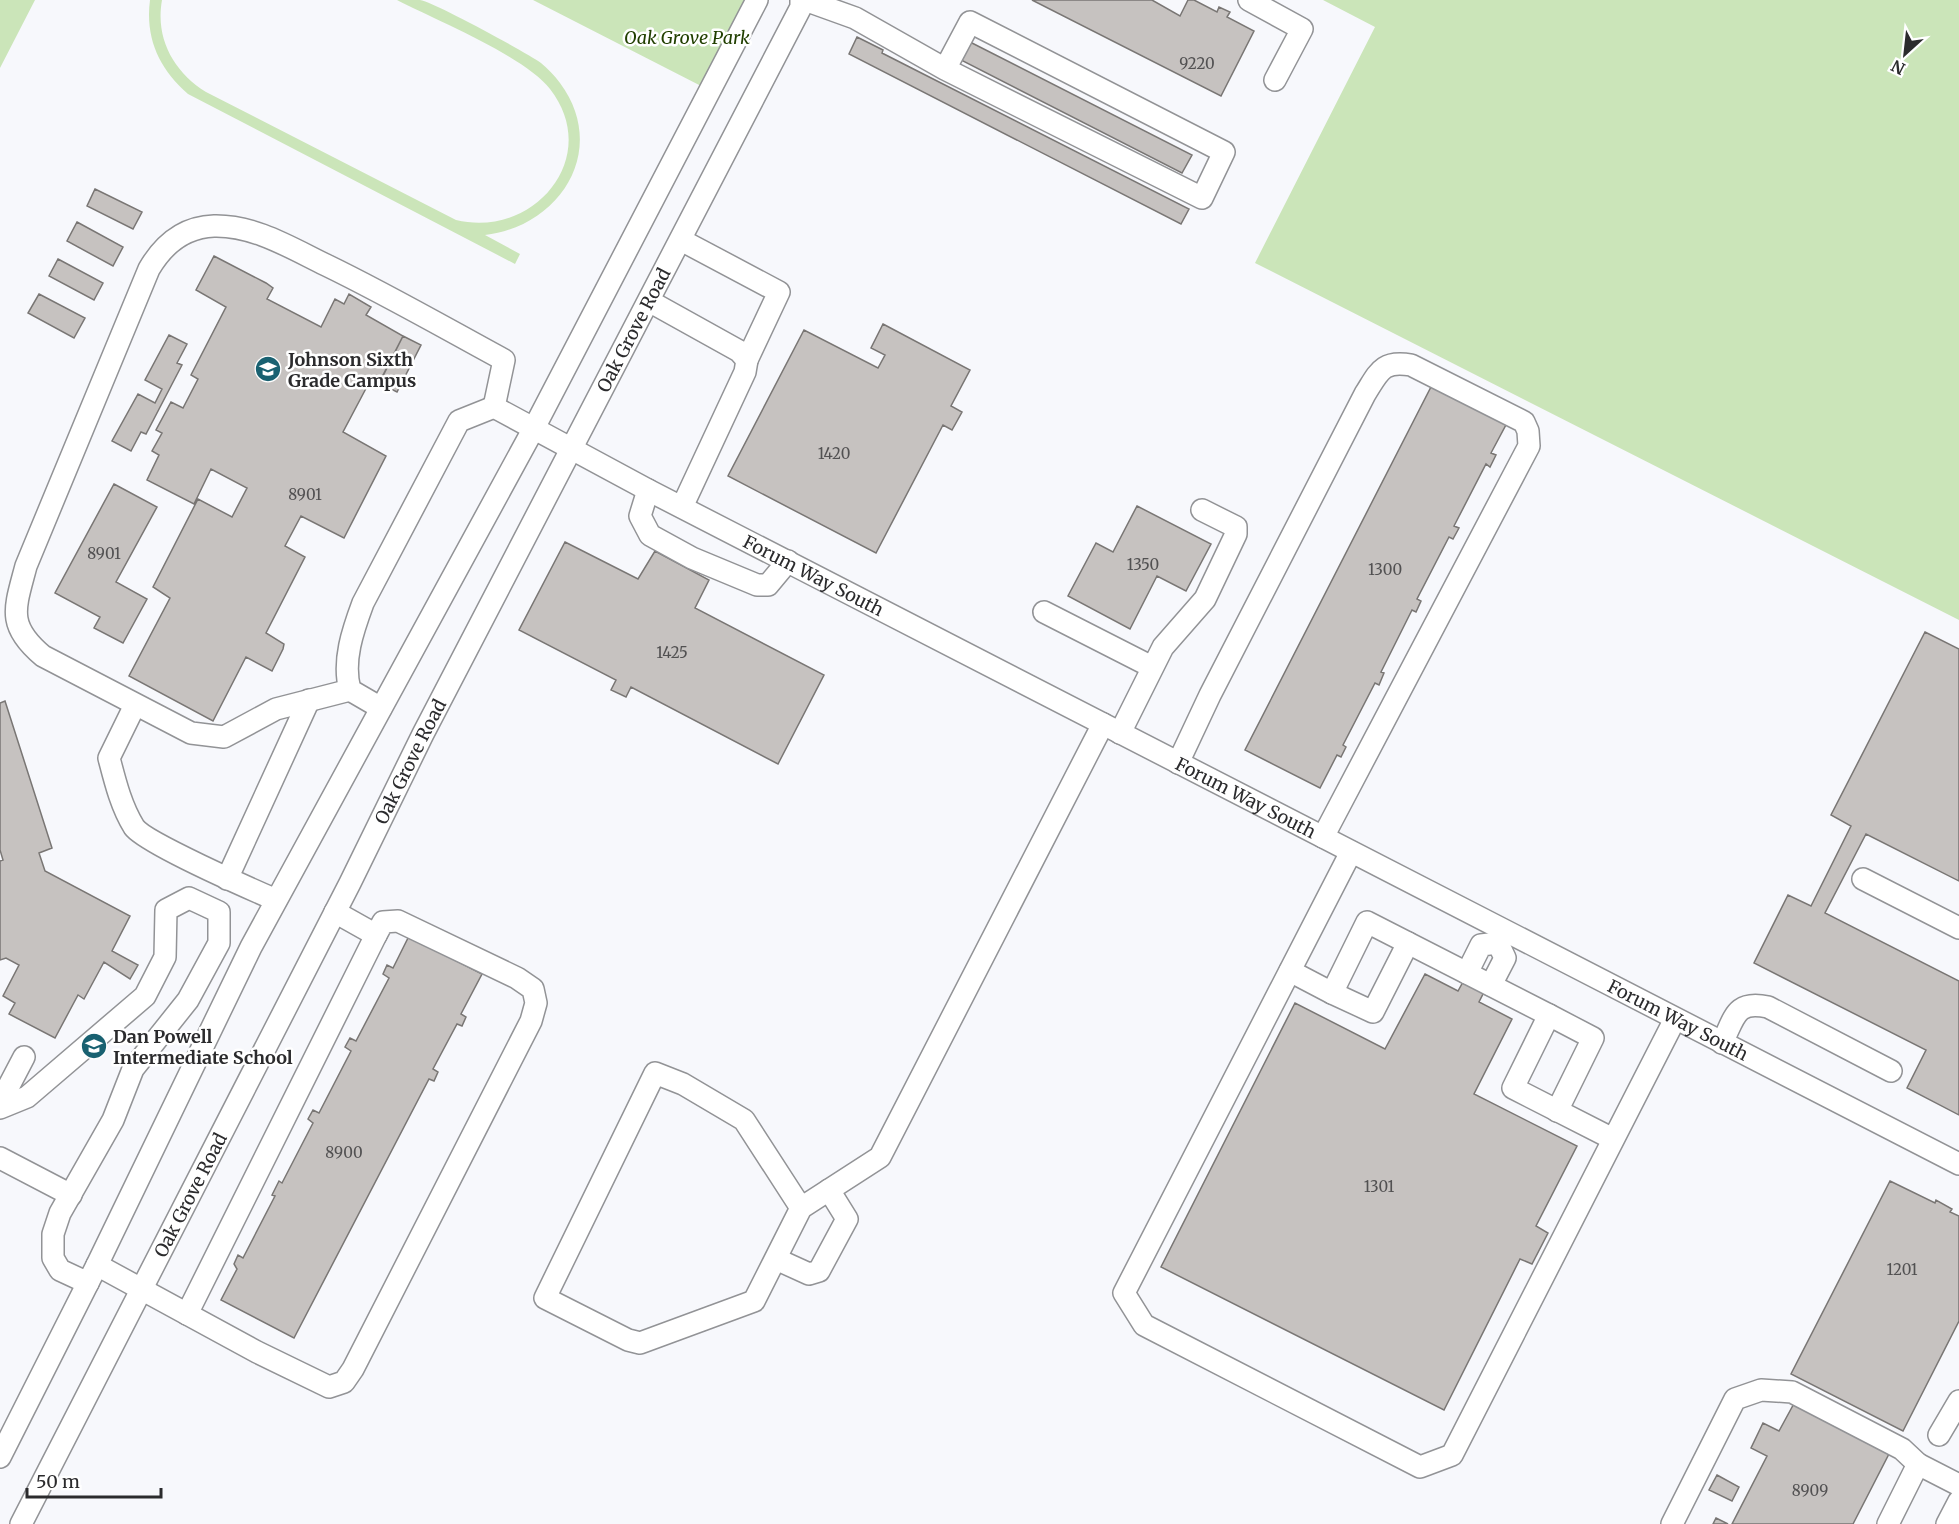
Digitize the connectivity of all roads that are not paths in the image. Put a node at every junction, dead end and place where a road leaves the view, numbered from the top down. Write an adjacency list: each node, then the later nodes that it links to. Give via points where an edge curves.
1 (757, 0): 10 (street)
2 (803, 0): 4 (street, via 855,18); 6 (street, Oak Grove Road)
3 (1249, 0): 5 (street, via 1302,29)
4 (945, 69): 4 (street, via 1202,198 1224,152 970,22)
5 (1275, 80)
6 (681, 240): 7 (street, Oak Grove Road); 8 (street, via 779,292)
7 (649, 301): 8 (street, via 739,351); 11 (street, Oak Grove Road)
8 (747, 360): 13 (street, via 745,372)
9 (494, 407): 10 (street, Forum Way South); 18 (street, via 459,421 363,603 351,636 347,679); 20 (street, via 504,360 367,285 268,237 239,228 213,226 188,231 172,240 148,269 26,566 14,609 30,645 43,656)
10 (534, 428): 11 (street, Forum Way South); 21 (street)
11 (572, 450): 12 (street, Forum Way South); 29 (street, Oak Grove Road)
12 (648, 489): 13 (street, Forum Way South); 15 (street, via 640,516 650,535 692,558 757,585 768,585)
13 (682, 507): 15 (street, Forum Way South)
14 (1202, 510): 17 (street, via 1236,527 1236,534 1205,599 1163,647)
15 (788, 561): 22 (street, Forum Way South)
16 (1044, 612): 17 (street)
17 (1152, 667): 22 (street)
18 (350, 690): 19 (street); 21 (street)
19 (309, 700): 20 (street, via 276,709 224,737 191,733); 26 (street)
20 (135, 705): 26 (street, via 109,758 118,793 135,829)
21 (381, 708): 28 (street)
22 (1111, 728): 23 (street, Forum Way South); 49 (street, via 880,1157)
23 (1178, 762): 24 (street, Forum Way South); 24 (street, via 1354,414 1382,369 1395,363 1410,365 1524,422 1529,446)
24 (1323, 837): 25 (street, Forum Way South)
25 (1351, 852): 32 (street, Forum Way South); 34 (street)
26 (227, 879): 28 (street)
27 (1863, 879): 30 (street)
28 (276, 900): 53 (street)
29 (335, 912): 31 (street); 54 (street, Oak Grove Road)
30 (1959, 928)
31 (376, 935): 55 (street); 55 (street, via 383,922 398,921 517,978 533,989 536,1003 531,1021 344,1382 329,1387 312,1380)
32 (1501, 937): 35 (street, via 1481,945); 36 (street, via 1505,958); 39 (street, Forum Way South)
33 (1408, 943): 35 (street); 37 (street, via 1373,1012); 37 (street, via 1367,922)
34 (1290, 971): 37 (street); 46 (street, via 1124,1293 1144,1324 1420,1467 1452,1455)
35 (1467, 973): 36 (street)
36 (1491, 986): 38 (street)
37 (1332, 993)
38 (1549, 1015): 45 (street, via 1513,1088); 45 (street, via 1593,1038)
39 (1675, 1019): 40 (street, Forum Way South); 46 (street)
40 (1722, 1043): 42 (street, via 1738,1011 1744,1005 1754,1004 1768,1007); 48 (street, Forum Way South)
41 (24, 1057): 43 (street)
42 (1891, 1071)
43 (0, 1103)
44 (0, 1108): 50 (street, via 27,1097 145,996 165,957 166,910 189,898 219,912 219,943 188,1000 133,1069 113,1120)
45 (1557, 1111): 46 (street)
46 (1613, 1139)
47 (0, 1158): 50 (street)
48 (1959, 1164)
49 (829, 1190): 51 (street); 52 (street, via 847,1220 819,1271 809,1274)
50 (71, 1195): 53 (street, via 53,1234 53,1258 60,1269)
51 (801, 1208): 52 (street); 52 (street, via 744,1120 683,1084 655,1073 545,1298 640,1343 754,1301)
52 (776, 1259)
53 (93, 1274): 54 (street); 58 (street)
54 (142, 1290): 55 (street); 62 (street, Oak Grove Road)
55 (187, 1314)
56 (1959, 1401): 57 (street)
57 (1939, 1435)
58 (0, 1457)
59 (1918, 1464): 60 (street); 63 (street, via 1902,1449 1792,1392 1761,1390 1735,1399); 64 (street)
60 (1959, 1485)
61 (1959, 1501): 65 (street)
62 (21, 1524)
63 (1672, 1524)
64 (1888, 1524)
65 (1947, 1524)

